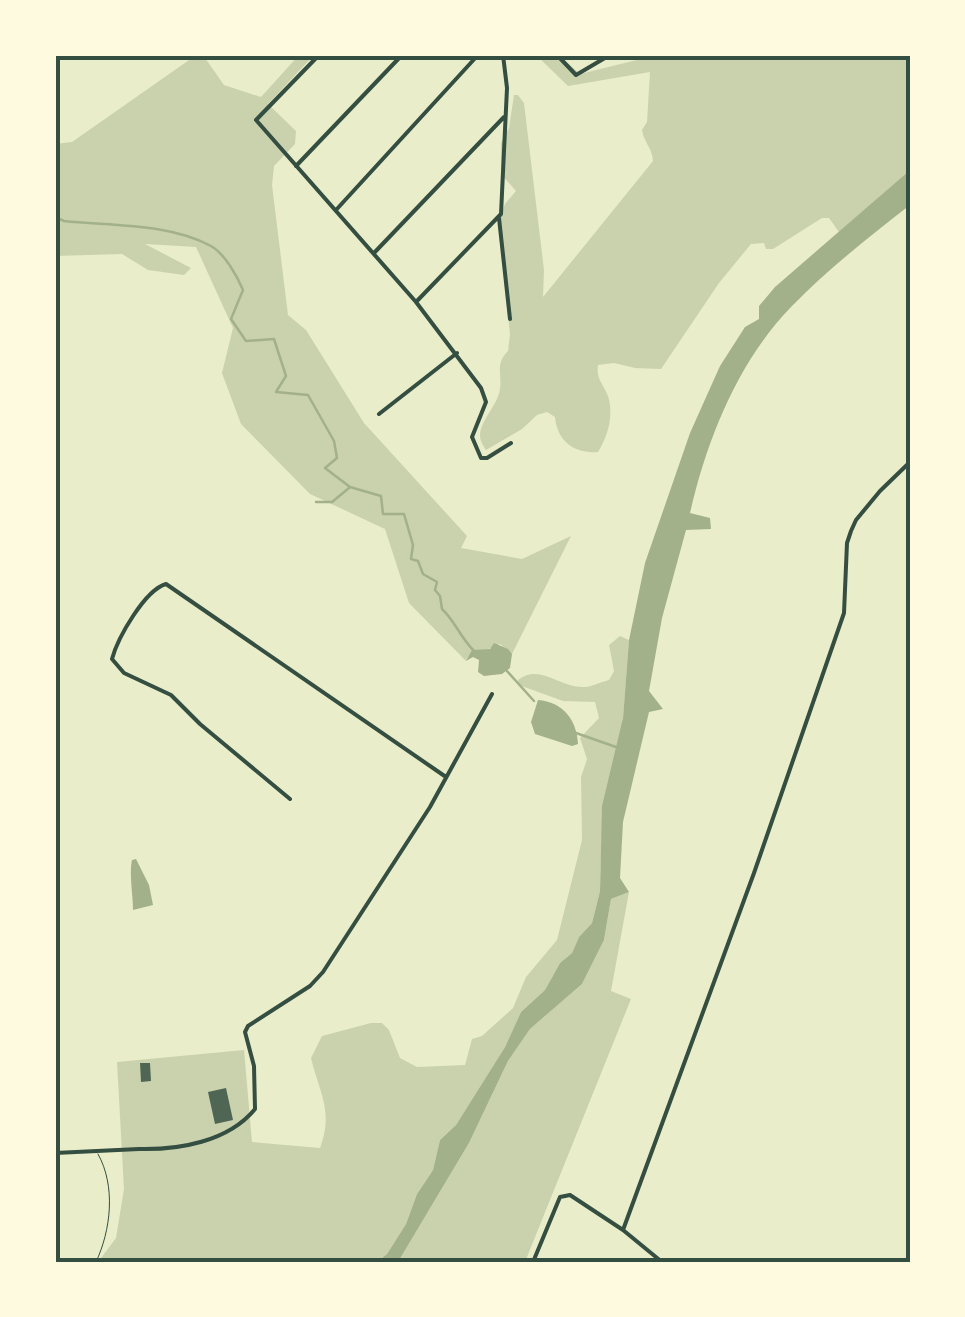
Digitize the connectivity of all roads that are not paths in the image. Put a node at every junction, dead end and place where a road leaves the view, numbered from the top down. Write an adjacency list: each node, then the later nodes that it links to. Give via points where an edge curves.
1 (319, 55): 8 (street, via 256,120)
2 (402, 55): 8 (street)
3 (478, 55): 9 (street)
4 (503, 55): 7 (street)
5 (557, 55): 6 (street, via 576,75)
6 (610, 55)
7 (504, 116): 10 (street); 11 (street)
8 (296, 166): 9 (street)
9 (336, 211): 11 (street)
10 (499, 218): 12 (street); 13 (street)
11 (374, 253): 12 (street)
12 (416, 302): 14 (street)
13 (510, 319)
14 (457, 353): 15 (street); 16 (street, via 485,394 472,437 481,458)
15 (378, 414)
16 (511, 443)
17 (910, 462): 23 (street, via 851,531 844,614)
18 (492, 694): 19 (street)
19 (446, 777): 20 (street, via 161,584 112,658 124,673 171,695); 21 (street, via 324,972 248,1026 255,1109 245,1121 183,1148)
20 (290, 799)
21 (96, 1152): 22 (street); 25 (lane, via 109,1205 107,1237)
22 (55, 1153)
23 (624, 1230): 26 (street, via 580,1200 560,1198); 27 (street)
24 (910, 1248): 28 (street)
25 (96, 1262)
26 (532, 1262)
27 (662, 1262)
28 (906, 1262)

